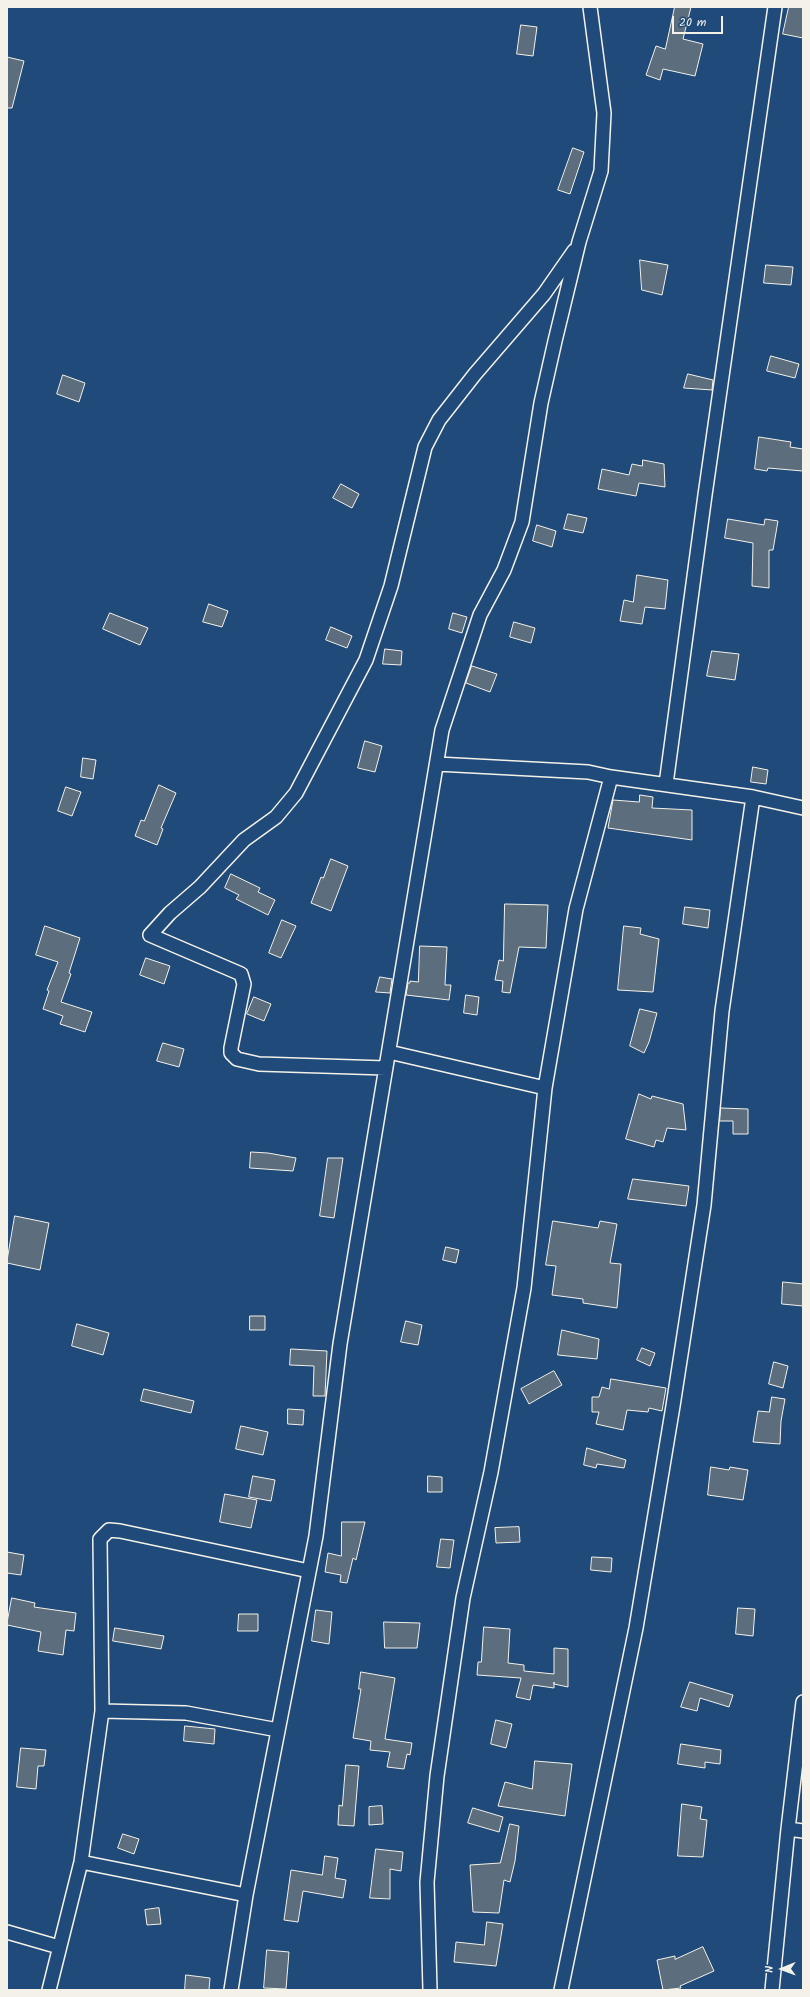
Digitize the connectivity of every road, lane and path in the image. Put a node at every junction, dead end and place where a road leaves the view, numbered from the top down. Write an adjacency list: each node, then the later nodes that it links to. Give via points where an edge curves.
1 (590, 7): 3 (street, via 604,113 601,171)
2 (775, 7): 6 (street)
3 (579, 242): 4 (street, via 541,403 522,522 504,570 480,615 442,730); 10 (street, via 544,294 439,420 425,447 390,586 366,660 296,793 276,817 244,840 150,935 241,974 244,984 231,1048 231,1053 237,1059 259,1064)
4 (437, 764): 5 (street, via 588,772); 9 (street)
5 (611, 778): 6 (street); 11 (street, via 576,909)
6 (666, 784): 7 (street)
7 (753, 797): 8 (street); 25 (street, via 722,1011 704,1205 673,1406 636,1628)
8 (803, 808)
9 (389, 1052): 10 (street); 11 (street)
10 (386, 1068): 12 (street, via 340,1344 316,1536)
11 (544, 1088): 24 (street, via 524,1288 491,1472 462,1598 438,1776 427,1882)
12 (309, 1571): 14 (street, via 109,1530 100,1538); 15 (street)
13 (803, 1702): 16 (street)
14 (102, 1711): 15 (street, via 186,1713); 18 (street)
15 (278, 1730): 19 (street)
16 (788, 1829): 17 (street); 26 (street)
17 (803, 1831)
18 (81, 1862): 19 (street); 21 (street)
19 (246, 1895): 23 (street)
20 (7, 1932): 21 (street)
21 (59, 1947): 22 (street)
22 (49, 1990)
23 (231, 1990)
24 (430, 1990)
25 (561, 1990)
26 (772, 1990)

